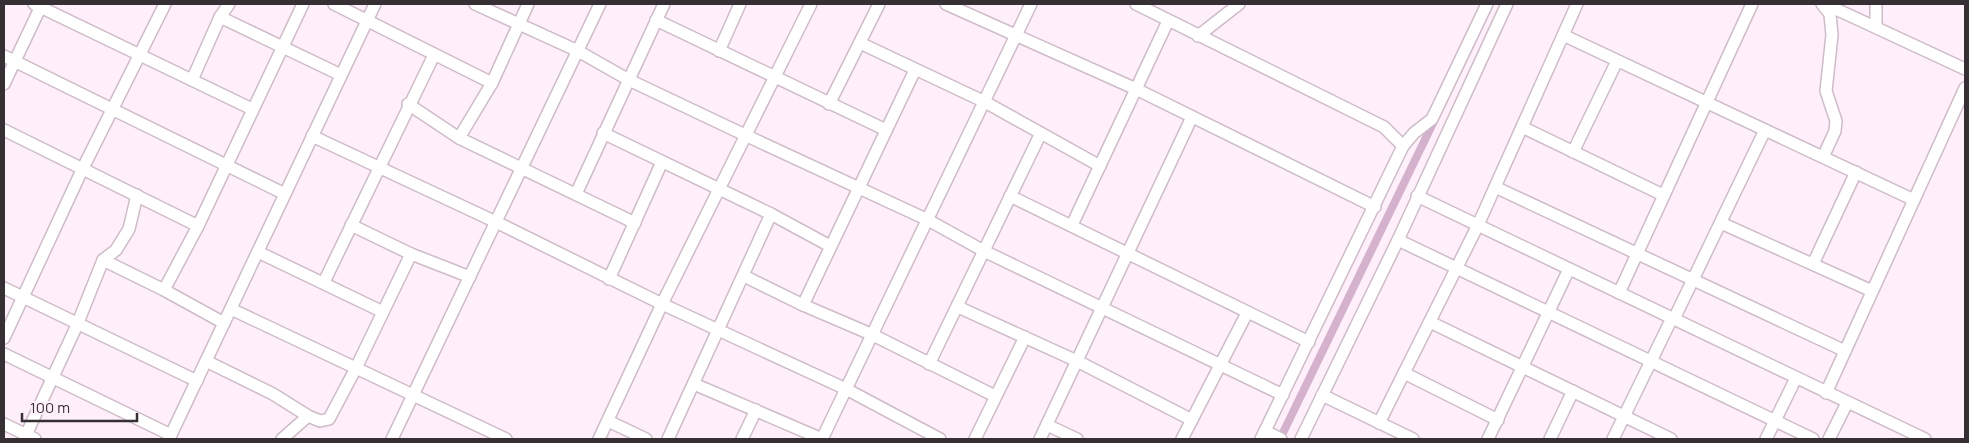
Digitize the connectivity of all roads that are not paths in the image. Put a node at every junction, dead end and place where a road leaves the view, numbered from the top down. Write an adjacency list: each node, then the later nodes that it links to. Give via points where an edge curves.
1 (164, 4): 37 (street)
2 (229, 4): 24 (street)
3 (303, 4): 34 (street)
4 (334, 4): 25 (street)
5 (375, 4): 25 (street)
6 (475, 4): 28 (street)
7 (528, 4): 28 (street)
8 (600, 4): 36 (street)
9 (664, 4): 26 (street)
10 (740, 4): 35 (street)
11 (811, 4): 45 (street)
12 (879, 4): 33 (street)
13 (946, 4): 32 (street)
14 (1031, 4): 32 (street)
15 (1136, 4): 27 (street)
16 (1239, 4): 30 (street)
17 (1487, 4): 68 (street, via 1432,119)
18 (1507, 4): 86 (street)
19 (1577, 4): 31 (street)
20 (1752, 4): 52 (street)
21 (1824, 4): 29 (street); 70 (street, via 1830,14 1832,35 1826,91 1836,121)
22 (1876, 4): 29 (street)
23 (39, 5): 37 (street); 41 (street)
24 (220, 17): 34 (street); 46 (street)
25 (367, 20): 38 (street); 44 (street)
26 (656, 20): 35 (street); 47 (street)
27 (1168, 21): 30 (street); 51 (street)
28 (518, 24): 36 (street); 48 (street)
29 (1876, 26): 42 (street)
30 (1198, 36): 68 (street, via 1384,127)
31 (1563, 36): 40 (street); 59 (street)
32 (1017, 37): 51 (street); 53 (street)
33 (860, 43): 43 (street); 55 (street)
34 (282, 47): 44 (street); 57 (street)
35 (718, 51): 45 (street)
36 (578, 52): 47 (street); 75 (street)
37 (140, 54): 46 (street); 56 (street)
38 (434, 55): 48 (street); 54 (street, via 416,96)
39 (4, 56): 41 (street)
40 (1617, 61): 52 (street); 69 (street)
41 (15, 62): 49 (street); 56 (street)
42 (1965, 69)
43 (916, 70): 53 (street); 61 (street)
44 (341, 75): 65 (street)
45 (775, 78): 55 (street); 66 (street)
46 (192, 80): 57 (street)
47 (629, 80): 63 (street); 66 (street)
48 (492, 83): 67 (street)
49 (4, 84)
50 (1965, 88): 87 (street)
51 (1136, 89): 58 (street); 74 (street)
52 (1707, 101): 62 (street); 83 (street)
53 (985, 102): 64 (street); 90 (street)
54 (408, 104): 67 (street); 73 (street)
55 (829, 104): 61 (street)
56 (112, 109): 72 (street); 76 (street)
57 (252, 109): 72 (street)
58 (1192, 117): 88 (street); 103 (street)
59 (1522, 127): 69 (street); 78 (street)
60 (4, 130): 76 (street)
61 (886, 130): 79 (street)
62 (1765, 130): 70 (street); 93 (street)
63 (603, 133): 71 (street); 82 (street)
64 (1040, 135): 74 (street); 85 (street)
65 (312, 136): 73 (street); 81 (street)
66 (746, 136): 79 (street); 80 (street)
67 (460, 138): 75 (street)
68 (1403, 146): 88 (street)
69 (1573, 152): 83 (street)
70 (1823, 157): 77 (street)
71 (662, 162): 80 (street); 92 (street)
72 (226, 166): 81 (street); 97 (street)
73 (378, 166): 91 (street); 94 (street)
74 (1100, 166): 95 (street)
75 (522, 168): 82 (street); 91 (street)
76 (82, 170): 84 (street); 118 (street)
77 (1856, 172): 87 (street); 106 (street)
78 (1495, 187): 96 (street); 102 (street)
79 (859, 189): 90 (street); 99 (street)
80 (720, 190): 89 (street); 119 (street)
81 (285, 194): 101 (street)
82 (576, 194): 92 (street)
83 (1663, 195): 102 (street)
84 (137, 196): 97 (street); 105 (street, via 129,229 116,250)
85 (1010, 196): 95 (street); 100 (street)
86 (1417, 196): 96 (street); 98 (street)
87 (1914, 200): 116 (street)
88 (1376, 207): 135 (street)
89 (771, 214): 99 (street); 109 (street)
90 (928, 220): 100 (street); 132 (street)
91 (496, 222): 110 (street); 111 (street)
92 (635, 223): 111 (street)
93 (1721, 223): 106 (street); 112 (street)
94 (351, 224): 104 (street); 113 (street)
95 (1072, 225): 103 (street)
96 (1478, 225): 107 (street); 108 (street)
97 (198, 226): 115 (street)
98 (1398, 240): 107 (street); 155 (street)
99 (830, 246): 120 (street)
100 (984, 251): 121 (street); 123 (street)
101 (258, 252): 113 (street); 122 (street)
102 (1637, 252): 112 (street); 117 (street)
103 (1129, 253): 123 (street); 126 (street)
104 (412, 254): 110 (street); 124 (street)
105 (103, 260): 115 (street); 130 (street)
106 (1813, 264): 116 (street)
107 (1457, 268): 125 (street); 128 (street)
108 (1569, 269): 117 (street); 125 (street)
109 (744, 276): 120 (street); 131 (street)
110 (470, 277): 153 (street)
111 (609, 279): 119 (street)
112 (1694, 279): 127 (street); 136 (street)
113 (324, 282): 124 (street)
114 (4, 288): 118 (street)
115 (164, 290): 129 (street)
116 (1872, 291): 136 (street)
117 (1619, 293): 127 (street)
118 (22, 297): 130 (street); 134 (street)
119 (662, 304): 131 (street); 161 (street)
120 (803, 305): 132 (street)
121 (958, 307): 133 (street); 141 (street)
122 (231, 309): 129 (street); 144 (street)
123 (1104, 309): 140 (street); 142 (street)
124 (383, 312): 144 (street)
125 (1550, 312): 138 (street); 143 (street)
126 (1247, 313): 135 (street); 142 (street)
127 (1673, 319): 138 (street); 147 (street)
128 (1430, 322): 143 (street); 145 (street)
129 (224, 323): 139 (street)
130 (77, 325): 146 (street); 148 (street)
131 (719, 331): 149 (street); 150 (street)
132 (873, 334): 141 (street); 150 (street)
133 (1025, 337): 140 (street); 156 (street)
134 (4, 338)
135 (1309, 342): 154 (street)
136 (1845, 351): 152 (street)
137 (4, 354): 146 (street)
138 (1651, 360): 160 (street); 164 (street)
139 (206, 361): 148 (street); 159 (street, via 273,394)
140 (1077, 361): 162 (street); 167 (street)
141 (929, 364): 156 (street)
142 (1220, 366): 154 (street); 162 (street)
143 (1523, 367): 151 (street); 163 (street)
144 (356, 368): 153 (street); 159 (street, via 329,419 320,421)
145 (1404, 373): 163 (street); 165 (street)
146 (53, 378): 169 (street); 170 (street)
147 (1796, 378): 152 (street); 164 (street)
148 (196, 381): 170 (street)
149 (694, 384): 158 (street); 176 (street)
150 (846, 389): 178 (street); 179 (street)
151 (1573, 391): 160 (street); 187 (street)
152 (1826, 393): 157 (street)
153 (414, 394): 172 (street); 173 (street)
154 (1283, 395): 168 (street)
155 (1322, 395): 165 (street); 184 (street)
156 (995, 396): 180 (street)
157 (1847, 402): 192 (street); 193 (street)
158 (756, 410): 177 (street); 178 (street)
159 (308, 416): 171 (street)
160 (1624, 416): 188 (street); 189 (street)
161 (608, 420): 174 (street); 175 (street)
162 (1192, 420): 183 (street)
163 (1498, 420): 186 (street)
164 (1775, 421): 190 (street); 191 (street)
165 (1379, 423): 185 (street)
166 (4, 424): 169 (street)
167 (1047, 425): 181 (street); 182 (street)
168 (1270, 436)
169 (30, 437)
170 (170, 437)
171 (282, 439)
172 (392, 439)
173 (506, 439)
174 (598, 439)
175 (646, 439)
176 (668, 439)
177 (742, 439)
178 (822, 439)
179 (940, 439)
180 (974, 439)
181 (1040, 439)
182 (1077, 439)
183 (1182, 439)
184 (1301, 439)
185 (1413, 439)
186 (1488, 439)
187 (1550, 439)
188 (1613, 439)
189 (1671, 439)
190 (1766, 439)
191 (1813, 439)
192 (1829, 439)
193 (1925, 439)

